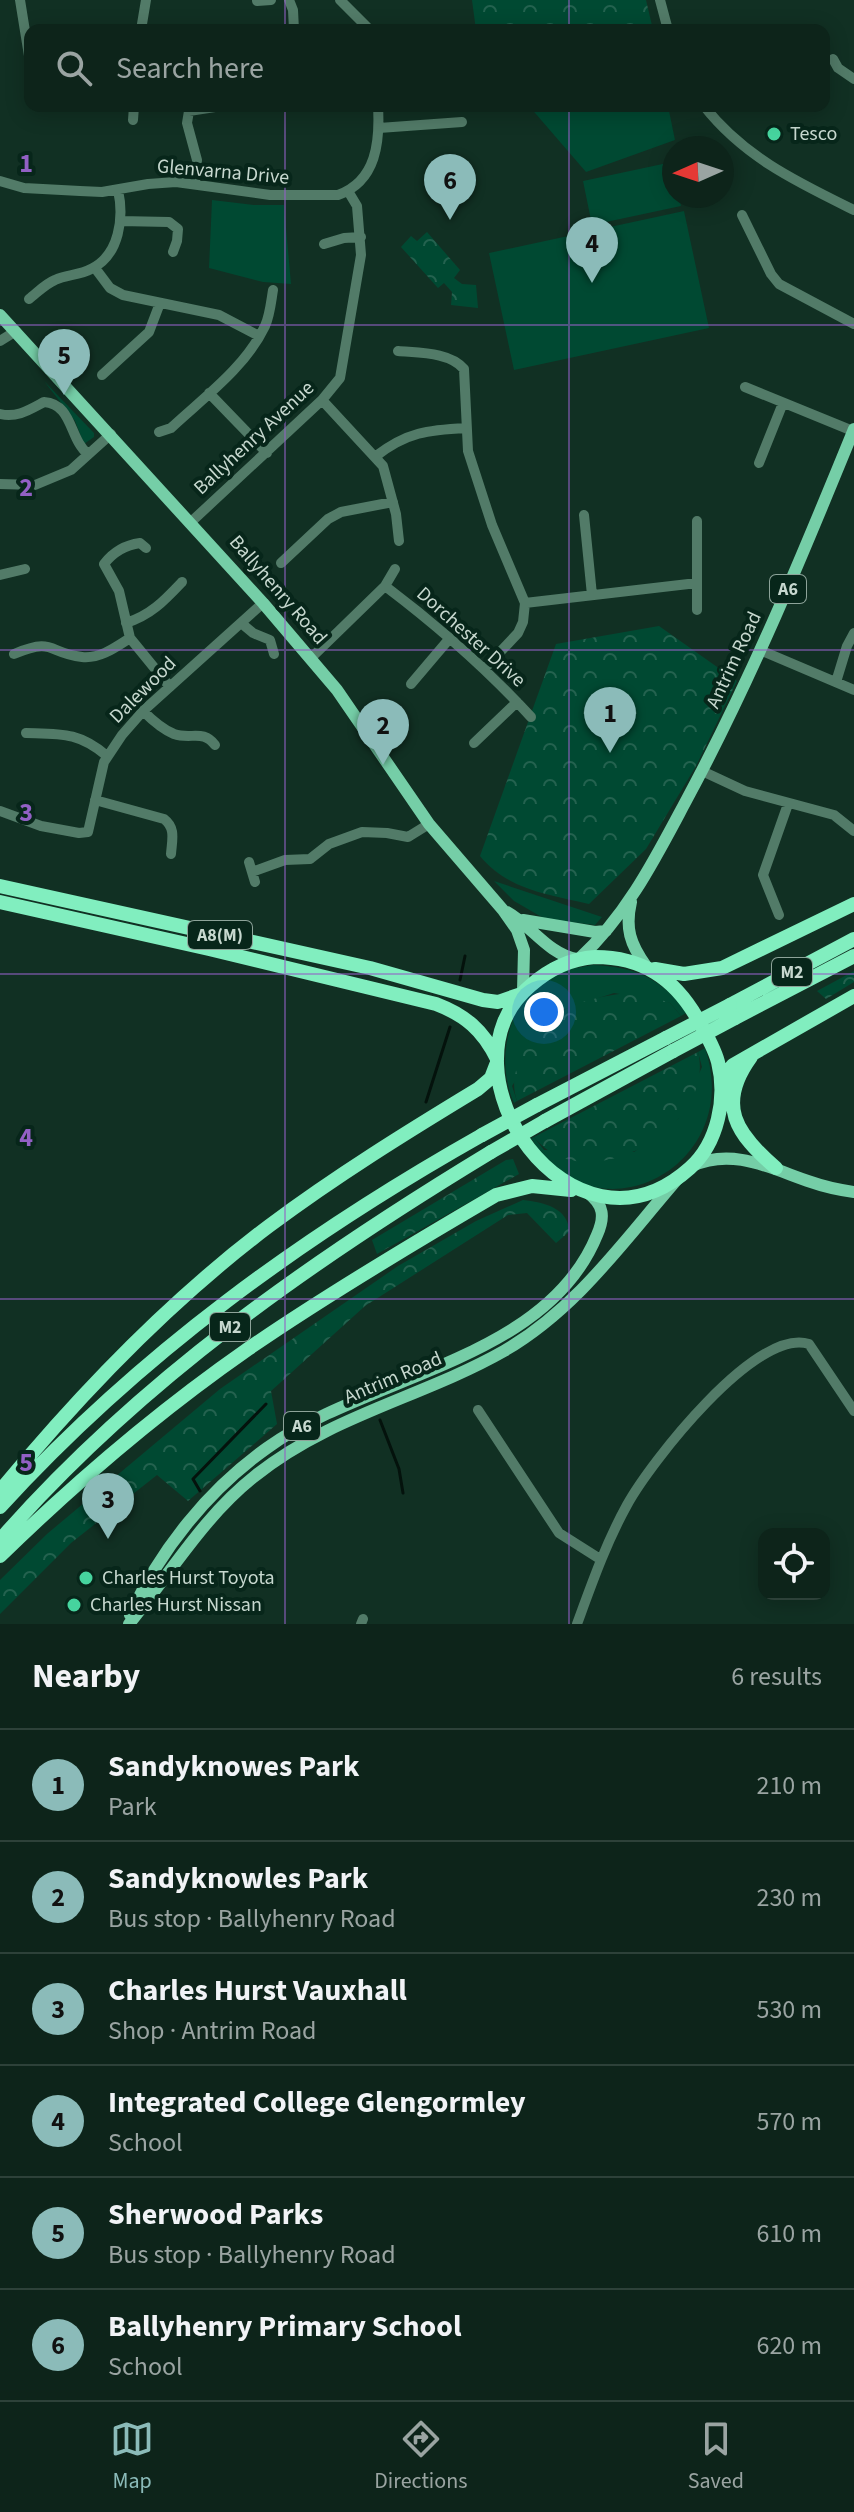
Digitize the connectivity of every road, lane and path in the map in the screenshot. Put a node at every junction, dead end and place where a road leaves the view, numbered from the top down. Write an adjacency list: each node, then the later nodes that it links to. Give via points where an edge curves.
1 (20, 0): 12 (street)
2 (146, 0): 8 (street)
3 (271, 0): 7 (street)
4 (289, 0): 9 (street)
5 (340, 0): 10 (street)
6 (660, 0): 11 (street)
7 (257, 1)
8 (142, 24)
9 (294, 24)
10 (364, 24)
11 (666, 24)
12 (24, 25)
13 (833, 59): 14 (street)
14 (854, 79)
15 (134, 112): 19 (street)
16 (189, 112): 23 (street, via 197,160)
17 (378, 112): 21 (street)
18 (709, 112): 26 (street, via 756,158)
19 (133, 120)
20 (462, 122): 21 (street)
21 (379, 128): 25 (street, via 376,156)
22 (0, 181): 24 (street, Glenvarna Drive, via 24,188)
23 (195, 184): 24 (street, Glenvarna Drive); 25 (street, Glenvarna Drive, via 292,196)
24 (118, 190): 28 (street)
25 (348, 191): 29 (street, Ballyhenry Avenue, via 357,206)
26 (854, 210)
27 (742, 215): 37 (street, via 779,284)
28 (120, 221): 31 (street, via 175,225); 32 (street, via 115,243)
29 (361, 237): 30 (street); 45 (street, Ballyhenry Avenue, via 340,378)
30 (324, 244)
31 (173, 252)
32 (95, 268): 34 (street, via 57,279); 35 (street, via 110,288)
33 (273, 290): 39 (street)
34 (29, 299)
35 (160, 303): 39 (street, via 219,315); 42 (street, via 149,332)
36 (0, 315): 38 (main road, Ballyhenry Road)
37 (854, 324)
38 (16, 331): 40 (street); 51 (main road, Ballyhenry Road)
39 (259, 336): 44 (street)
40 (0, 341)
41 (398, 351): 48 (street, via 459,363 467,384)
42 (102, 375)
43 (745, 387): 46 (street)
44 (209, 393): 50 (street, via 171,428); 52 (street)
45 (322, 400): 52 (street, Ballyhenry Avenue); 54 (street)
46 (783, 403): 49 (street); 55 (street)
47 (0, 414): 53 (street, via 27,412 44,402 57,406 66,414 78,446)
48 (466, 428): 54 (street, via 416,433); 72 (street, via 478,485)
49 (854, 430): 79 (main road, Antrim Road / A6)
50 (159, 432)
51 (111, 434): 53 (street); 60 (main road, Ballyhenry Road)
52 (267, 453): 60 (street, Ballyhenry Avenue)
53 (88, 454): 56 (street, via 71,470 35,485)
54 (376, 456): 57 (street)
55 (759, 463)
56 (0, 484)
57 (393, 502): 61 (street); 63 (street, via 328,519)
58 (584, 515): 70 (street)
59 (697, 521): 68 (street)
60 (191, 522): 71 (main road, Ballyhenry Road)
61 (399, 541)
62 (146, 548): 74 (street, via 129,545 104,564 119,591)
63 (281, 563)
64 (25, 569): 66 (street)
65 (395, 569): 69 (street, Dorchester Drive)
66 (0, 575)
67 (182, 582): 74 (street, via 156,609)
68 (697, 583): 70 (street); 73 (street)
69 (385, 586): 78 (street, Dorchester Drive); 82 (street, Dorchester Drive)
70 (592, 595): 72 (street)
71 (263, 603): 75 (street, Dalewood); 82 (main road, Ballyhenry Road)
72 (525, 603): 83 (street, via 518,633)
73 (697, 610)
74 (126, 623): 77 (street)
75 (241, 623): 81 (street, via 270,640); 86 (street, Dalewood)
76 (854, 633): 84 (street)
77 (130, 638): 80 (street, via 91,656 42,644); 86 (street)
78 (450, 638): 83 (street, Dorchester Drive); 85 (street)
79 (760, 650): 84 (street); 95 (main road, Antrim Road / A6)
80 (14, 654)
81 (274, 654)
82 (311, 658): 99 (main road, Ballyhenry Road)
83 (485, 668): 88 (street, Dorchester Drive)
84 (836, 682): 87 (street)
85 (411, 684)
86 (170, 687): 89 (street, Dalewood)
87 (854, 690)
88 (517, 702): 90 (street, Dorchester Drive); 92 (street)
89 (143, 711): 93 (street, via 173,734 202,735); 94 (street, Dalewood)
90 (531, 717)
91 (26, 733): 94 (street, via 76,736)
92 (474, 743)
93 (215, 745)
94 (107, 756): 96 (street, Dalewood)
95 (702, 771): 97 (street); 104 (main road, Antrim Road / A6)
96 (95, 800): 98 (street, Dalewood, via 84,833 22,821); 101 (street, via 164,819 173,830)
97 (788, 804): 100 (street, via 834,815); 108 (street, via 763,875)
98 (0, 811)
99 (429, 824): 102 (street, via 408,837 362,832 329,844 310,859 285,860); 107 (main road, Ballyhenry Road)
100 (854, 831)
101 (171, 854)
102 (252, 872)
103 (0, 886): 115 (highway, A8(M), via 370,968 483,1000 498,1002)
104 (632, 899): 110 (main road, Antrim Road / A6); 114 (main road, Antrim Road / A6, via 627,927)
105 (0, 902): 120 (highway, A8(M), via 436,1004 474,1025)
106 (854, 904): 114 (highway, via 722,968 684,974)
107 (503, 910): 109 (main road, Ballyhenry Road); 115 (main road, Ballyhenry Road, via 524,950)
108 (779, 915)
109 (520, 920): 110 (main road); 113 (main road, Ballyhenry Road, via 556,952)
110 (606, 931): 113 (main road, Antrim Road / A6)
111 (854, 939): 117 (highway, M2)
112 (854, 956): 117 (highway, M2)
113 (578, 959): 114 (highway, A6, via 608,957); 115 (highway, A6, via 554,968)
114 (648, 967): 121 (highway, A6, via 682,994 703,1029 718,1062)
115 (522, 993): 120 (highway, A6, via 504,1024)
116 (854, 996): 119 (highway)
117 (733, 1012): 118 (highway, M2, bridge)
118 (670, 1045): 130 (highway, M2, bridge, via 482,1135 277,1262 198,1322 64,1441); 131 (highway, M2, bridge, via 312,1265 194,1355 66,1471)
119 (753, 1054): 121 (highway, via 727,1072); 122 (highway, via 737,1081 732,1108 745,1139)
120 (497, 1061): 125 (highway, A6, via 506,1108 533,1154 557,1178); 129 (highway, via 486,1084 385,1145 220,1266 126,1352)
121 (721, 1093): 122 (main road, via 739,1138); 123 (highway, A6, via 710,1143)
122 (769, 1165): 123 (main road, via 720,1157); 126 (main road)
123 (692, 1166): 124 (highway, A6)
124 (680, 1176): 125 (highway, A6, via 639,1195); 134 (main road, Antrim Road / A6, via 586,1287 540,1327 483,1361 332,1427 254,1476 206,1524)
125 (586, 1192): 132 (highway, via 532,1186 507,1191 344,1286 247,1349 144,1427); 134 (main road, Antrim Road / A6, via 599,1203 601,1225 577,1271 550,1300 495,1339 344,1405 260,1453 212,1495 177,1537 140,1594)
126 (854, 1192)
127 (478, 1410): 133 (street, via 559,1533)
128 (854, 1411): 133 (street, via 809,1344 784,1343 735,1376 695,1414 629,1502)
129 (0, 1491)
130 (0, 1507)
131 (0, 1540)
132 (0, 1556)
133 (600, 1559): 135 (street)
134 (128, 1624)
135 (577, 1624)

